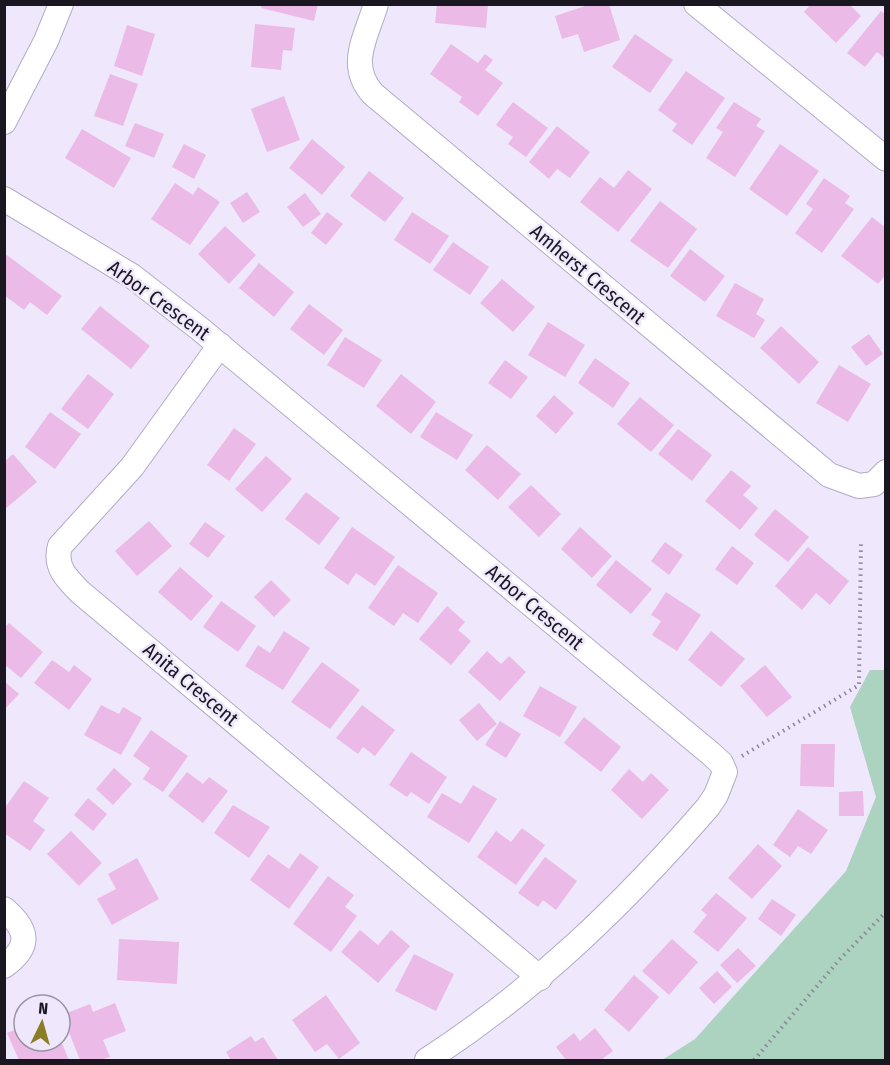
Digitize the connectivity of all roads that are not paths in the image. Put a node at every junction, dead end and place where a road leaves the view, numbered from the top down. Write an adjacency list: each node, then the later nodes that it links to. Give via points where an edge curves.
1 (61, 4): 4 (street)
2 (376, 4): 8 (street, Amherst Crescent, via 358,63 364,84 373,94 830,475 859,486 874,484)
3 (696, 4): 5 (street)
4 (4, 123)
5 (885, 159)
6 (4, 199): 7 (street, Arbor Crescent, via 132,276)
7 (220, 345): 11 (street, Anita Crescent, via 132,468 60,546 60,568 80,592); 11 (street, Arbor Crescent, via 710,753 725,772 708,807 656,867 605,920)
8 (885, 472)
9 (4, 909): 10 (street, via 21,926 24,942 20,955)
10 (4, 966)
11 (540, 978): 12 (street, via 486,1021)
12 (427, 1060)

